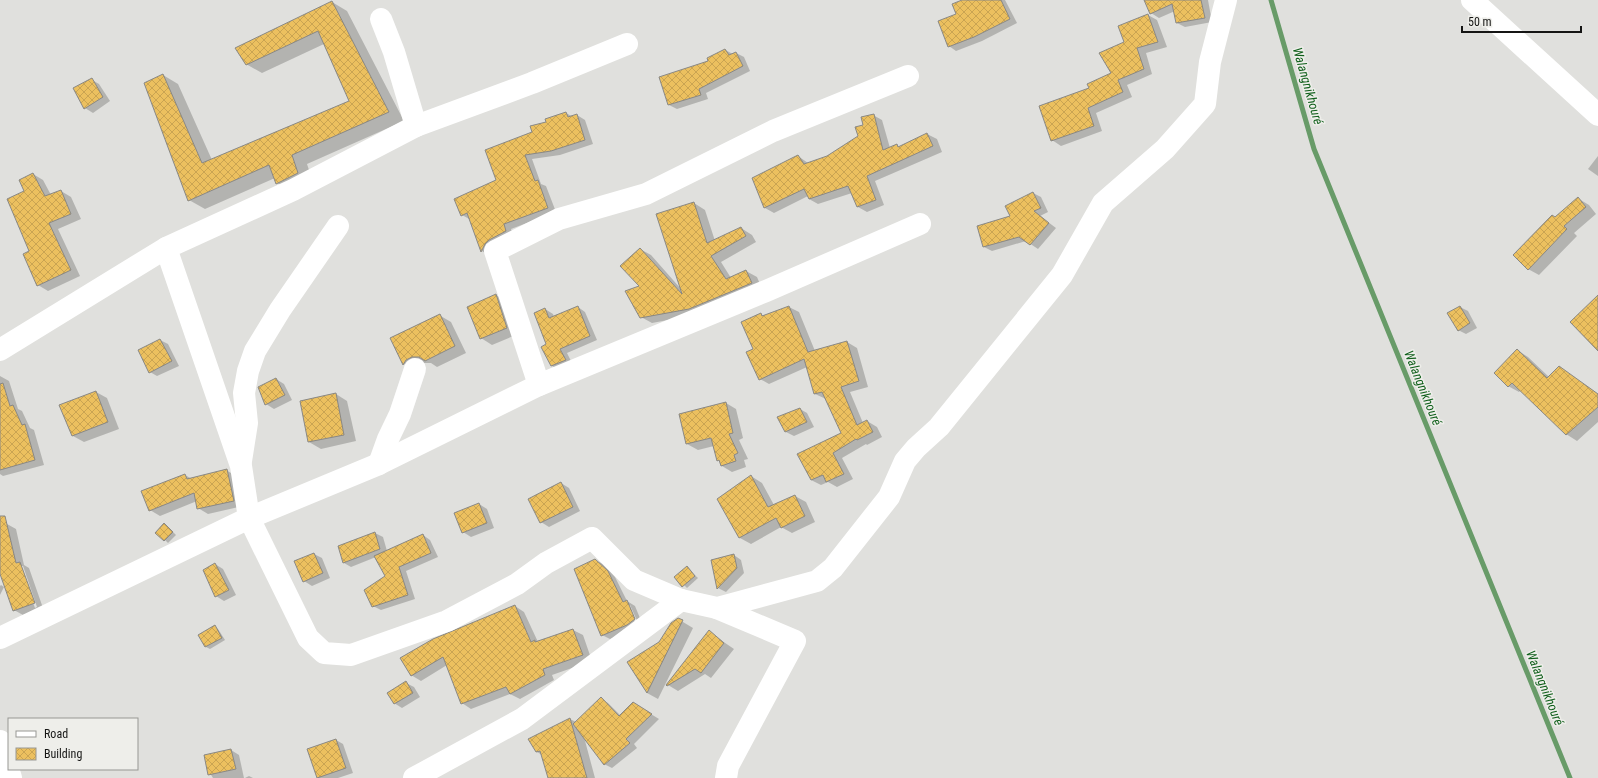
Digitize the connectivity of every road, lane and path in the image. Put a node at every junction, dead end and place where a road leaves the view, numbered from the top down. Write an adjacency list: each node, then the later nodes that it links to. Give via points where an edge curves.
1 (1226, 0): 18 (street, via 1210,62 1205,104 1165,149 1103,203 1062,275 940,427 905,461 889,497 834,568 817,581)
2 (1472, 0): 6 (street)
3 (381, 19): 7 (street, via 394,52)
4 (627, 44): 7 (street)
5 (908, 76): 13 (street, via 773,131 646,194 559,219 495,251)
6 (1598, 115)
7 (416, 126): 10 (street, via 293,190)
8 (920, 224): 13 (street, via 766,292)
9 (338, 226): 15 (street, via 255,351 244,393 247,423)
10 (166, 248): 11 (street); 15 (street)
11 (0, 350)
12 (415, 369): 14 (street)
13 (539, 385): 14 (street)
14 (379, 464): 16 (street)
15 (241, 466): 16 (street)
16 (249, 518): 17 (street, via 308,638 324,653 351,655 447,620 517,584 546,563 592,538 634,580); 19 (street)
17 (681, 600): 18 (street); 22 (street, via 522,719)
18 (717, 608): 23 (street, via 794,640 728,766)
19 (0, 638)
20 (0, 741): 21 (street)
21 (6, 773)
22 (414, 778)
23 (726, 778)

